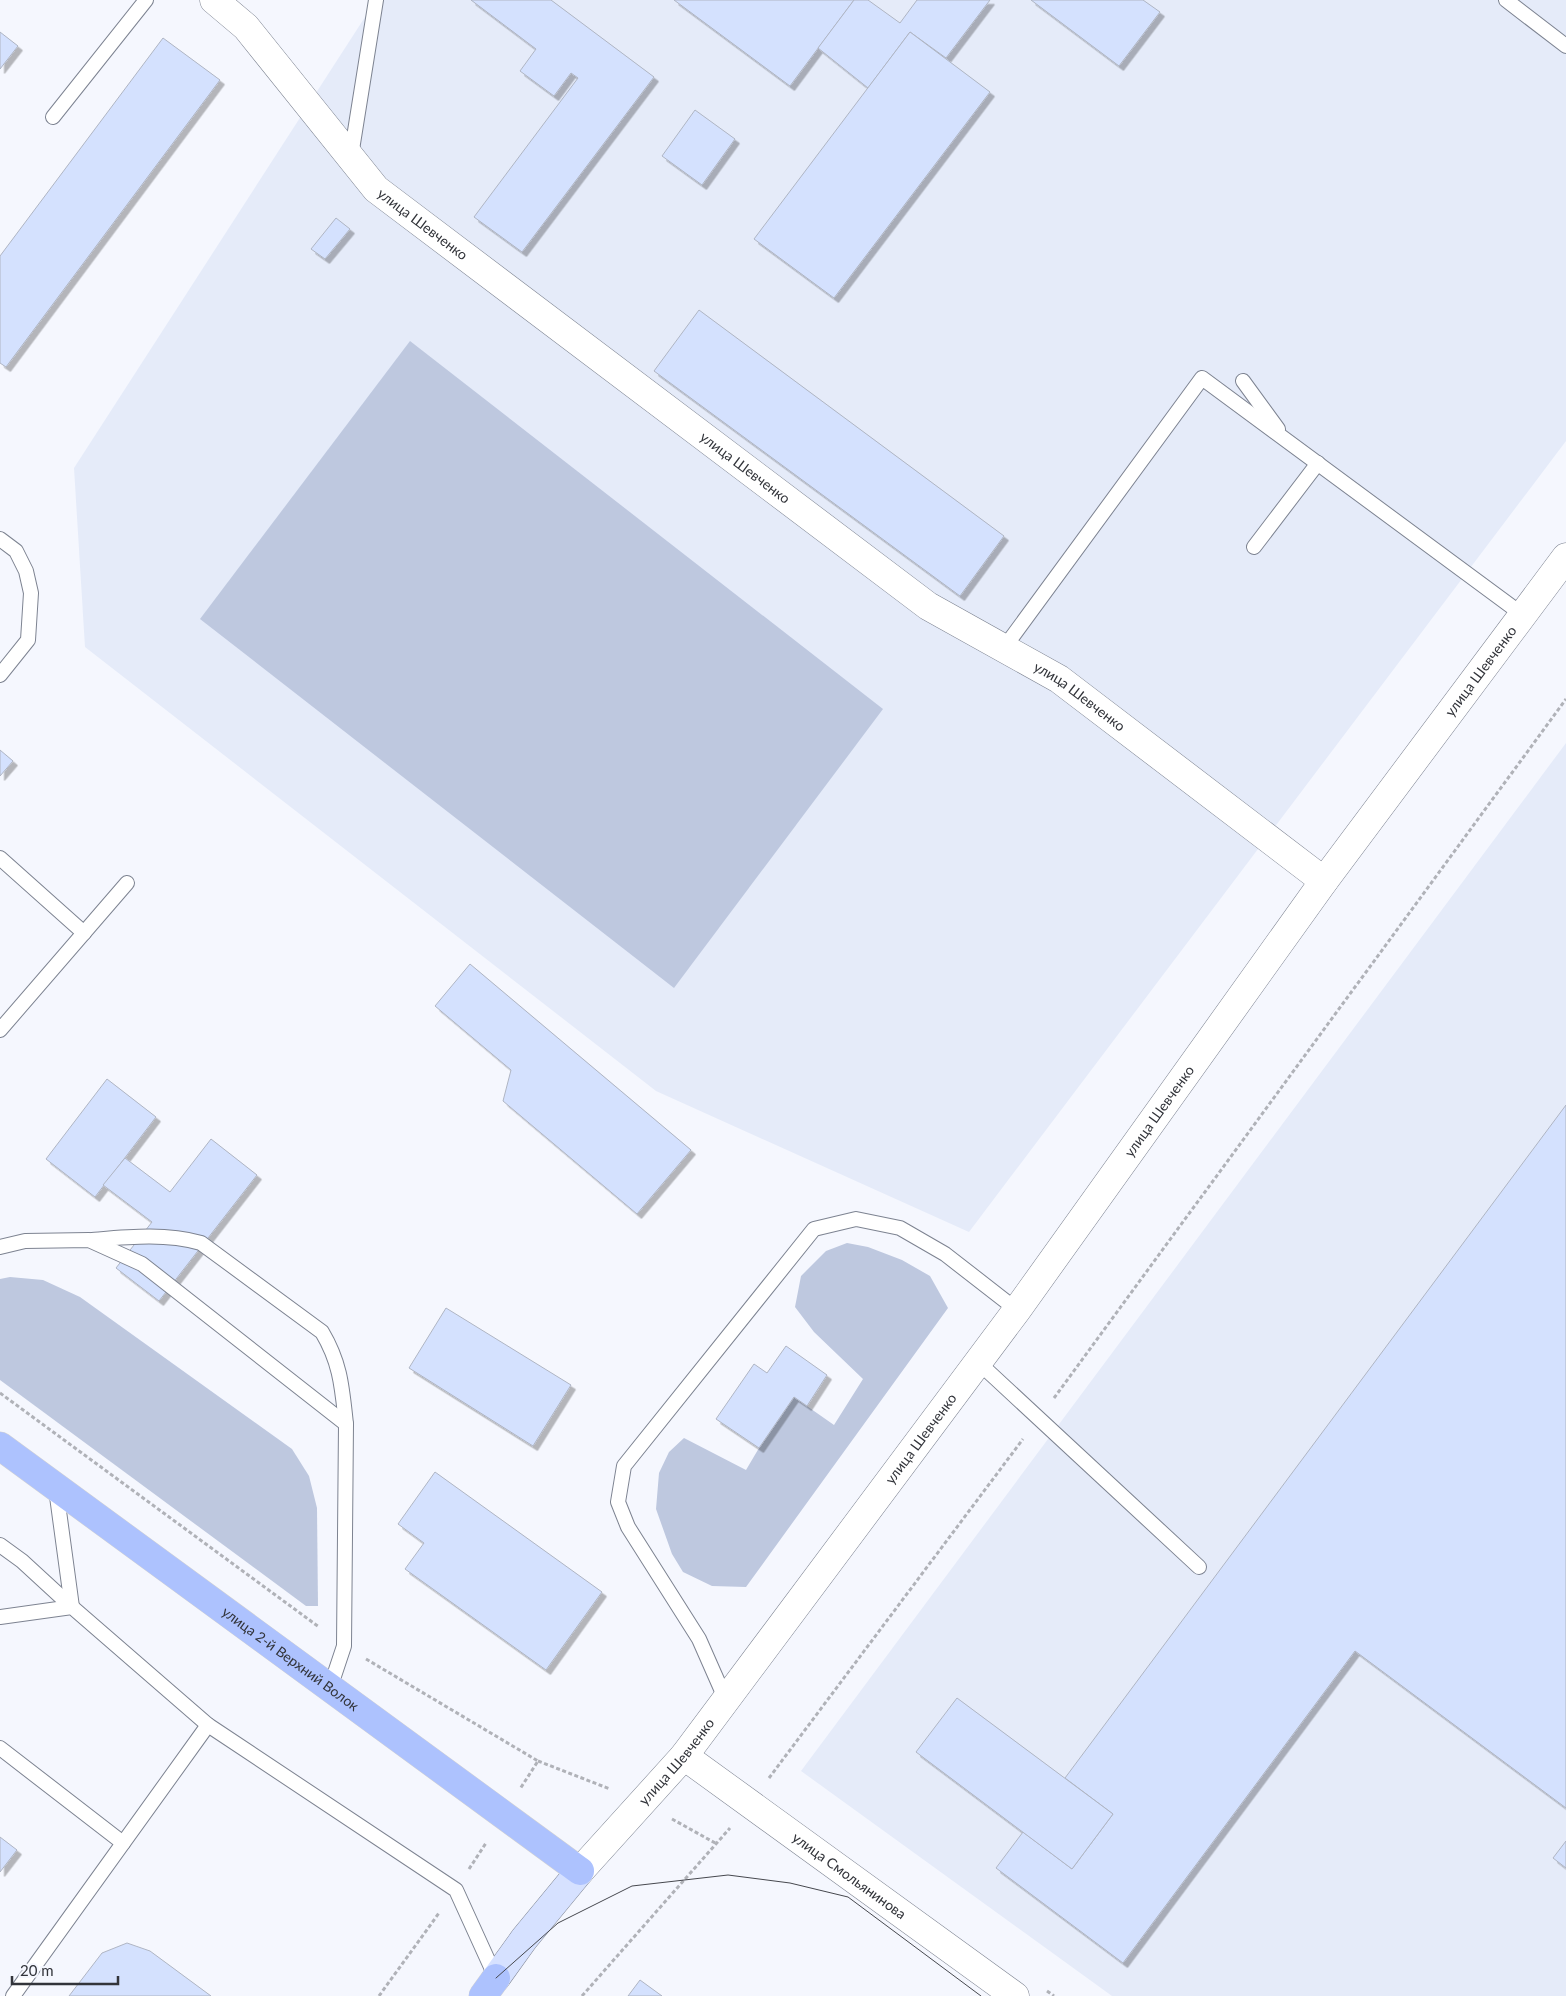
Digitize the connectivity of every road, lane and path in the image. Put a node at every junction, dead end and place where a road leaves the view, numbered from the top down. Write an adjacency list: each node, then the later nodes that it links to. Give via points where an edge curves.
1 (146, 0): 6 (lane)
2 (214, 0): 7 (street, улица Шевченко, via 246,27)
3 (376, 0): 7 (lane)
4 (1506, 0): 5 (lane)
5 (1566, 46)
6 (53, 117)
7 (350, 157): 15 (street, улица Шевченко, via 376,190 928,606)
8 (1243, 381): 9 (lane)
9 (1285, 439): 10 (lane); 15 (lane, via 1202,378)
10 (1318, 463): 12 (lane); 14 (lane)
11 (0, 539): 16 (lane, via 16,551 26,571 31,593 28,640)
12 (1254, 547)
13 (1566, 557): 14 (street, улица Шевченко)
14 (1523, 615): 19 (street, улица Шевченко)
15 (1004, 648): 19 (street, улица Шевченко, via 1059,678)
16 (0, 675)
17 (1566, 699): 27 (path)
18 (0, 858): 21 (lane)
19 (1324, 881): 25 (street, улица Шевченко)
20 (127, 883): 21 (lane)
21 (84, 932): 22 (lane)
22 (0, 1030)
23 (89, 1240): 24 (lane, via 25,1241); 28 (lane, via 142,1264); 28 (lane, via 137,1236 184,1238 201,1243 322,1332 333,1350 340,1373)
24 (0, 1247)
25 (1017, 1310): 26 (street, улица Шевченко); 36 (lane, via 945,1254 900,1228 856,1219 814,1229 624,1466 618,1502 628,1527 699,1639)
26 (978, 1362): 27 (lane); 36 (street, улица Шевченко)
27 (1039, 1418): 32 (lane); 40 (path)
28 (346, 1424): 35 (lane, via 344,1646)
29 (0, 1446): 30 (main road, улица 2-й Верхний Волок)
30 (56, 1488): 33 (lane); 35 (main road, улица 2-й Верхний Волок)
31 (0, 1545): 33 (lane)
32 (1199, 1567)
33 (72, 1607): 34 (lane); 37 (lane)
34 (0, 1617)
35 (330, 1688): 42 (main road, улица 2-й Верхний Волок)
36 (725, 1698): 39 (street, улица Шевченко)
37 (208, 1725): 41 (lane); 43 (lane, via 456,1890)
38 (0, 1748): 41 (lane)
39 (684, 1756): 40 (street, улица Смольянинова); 42 (street, улица Шевченко)
40 (751, 1803): 45 (path); 46 (street, улица Смольянинова)
41 (123, 1843): 44 (lane)
42 (580, 1871): 43 (main road, улица Шевченко)
43 (489, 1987)
44 (13, 1996)
45 (582, 1996)
46 (1016, 1996)

